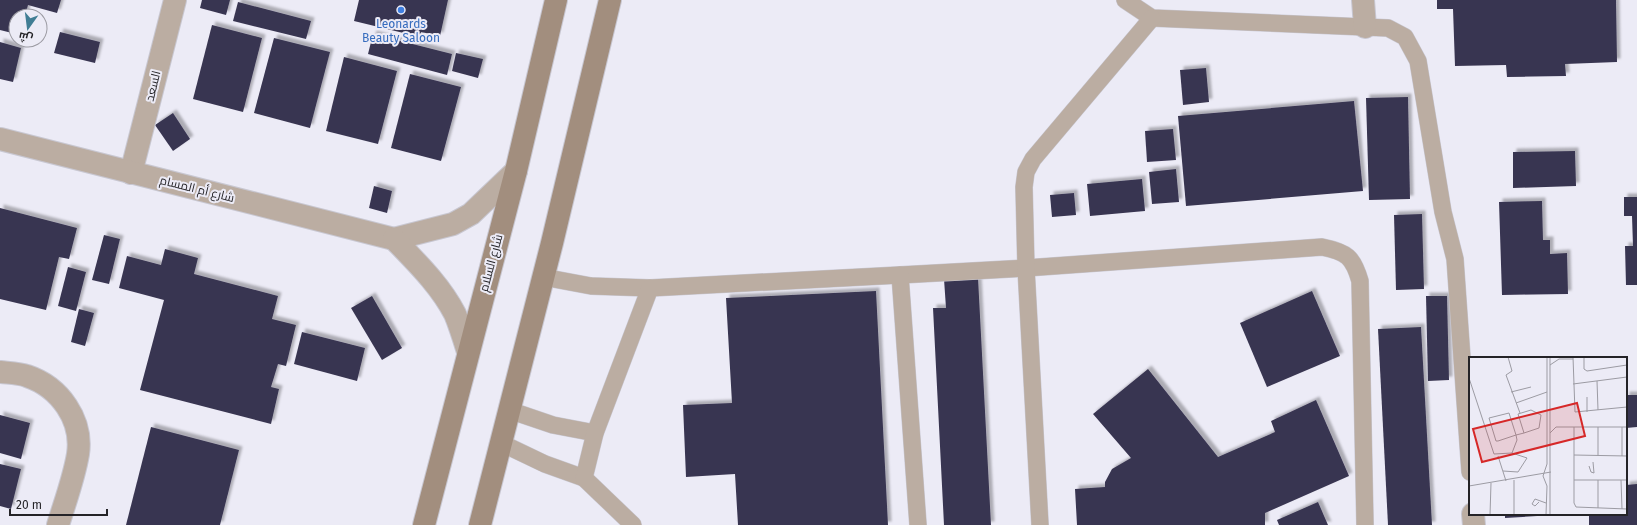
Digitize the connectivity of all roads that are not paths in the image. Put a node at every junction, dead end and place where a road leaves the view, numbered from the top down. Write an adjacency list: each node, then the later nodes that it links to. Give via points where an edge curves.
1 (175, 0): 10 (street, السعد)
2 (556, 0): 9 (main road, شارع السلام)
3 (610, 0): 14 (main road)
4 (1125, 0): 6 (lane)
5 (1363, 0): 7 (street)
6 (1152, 18): 7 (lane); 12 (lane, via 1033,159 1026,172)
7 (1364, 27): 21 (lane, via 1388,28 1405,37 1418,61 1443,212 1455,259)
8 (0, 139): 10 (street, شارع أم المسام)
9 (516, 171): 11 (street, شارع أم المسام, via 471,214 452,224); 16 (main road, شارع السلام)
10 (131, 173): 11 (street, شارع أم المسام)
11 (394, 239): 16 (street, via 432,279 444,296 455,315)
12 (1026, 268): 13 (lane); 29 (lane); 30 (lane, via 1322,247 1341,251 1355,263 1360,281)
13 (900, 275): 15 (lane); 28 (lane)
14 (543, 277): 15 (lane, via 591,286); 18 (main road)
15 (650, 288): 19 (lane)
16 (468, 352): 25 (main road, شارع السلام)
17 (0, 372): 24 (street, via 27,375 48,387 65,403 77,424 78,454)
18 (509, 410): 19 (lane, via 553,425); 20 (main road)
19 (595, 433): 22 (lane)
20 (501, 443): 22 (lane, via 545,464); 26 (main road)
21 (1469, 458)
22 (584, 478): 27 (lane)
23 (1473, 515): 31 (street)
24 (58, 525)
25 (424, 525)
26 (480, 525)
27 (633, 525)
28 (918, 525)
29 (1040, 525)
30 (1365, 525)
31 (1474, 525)

